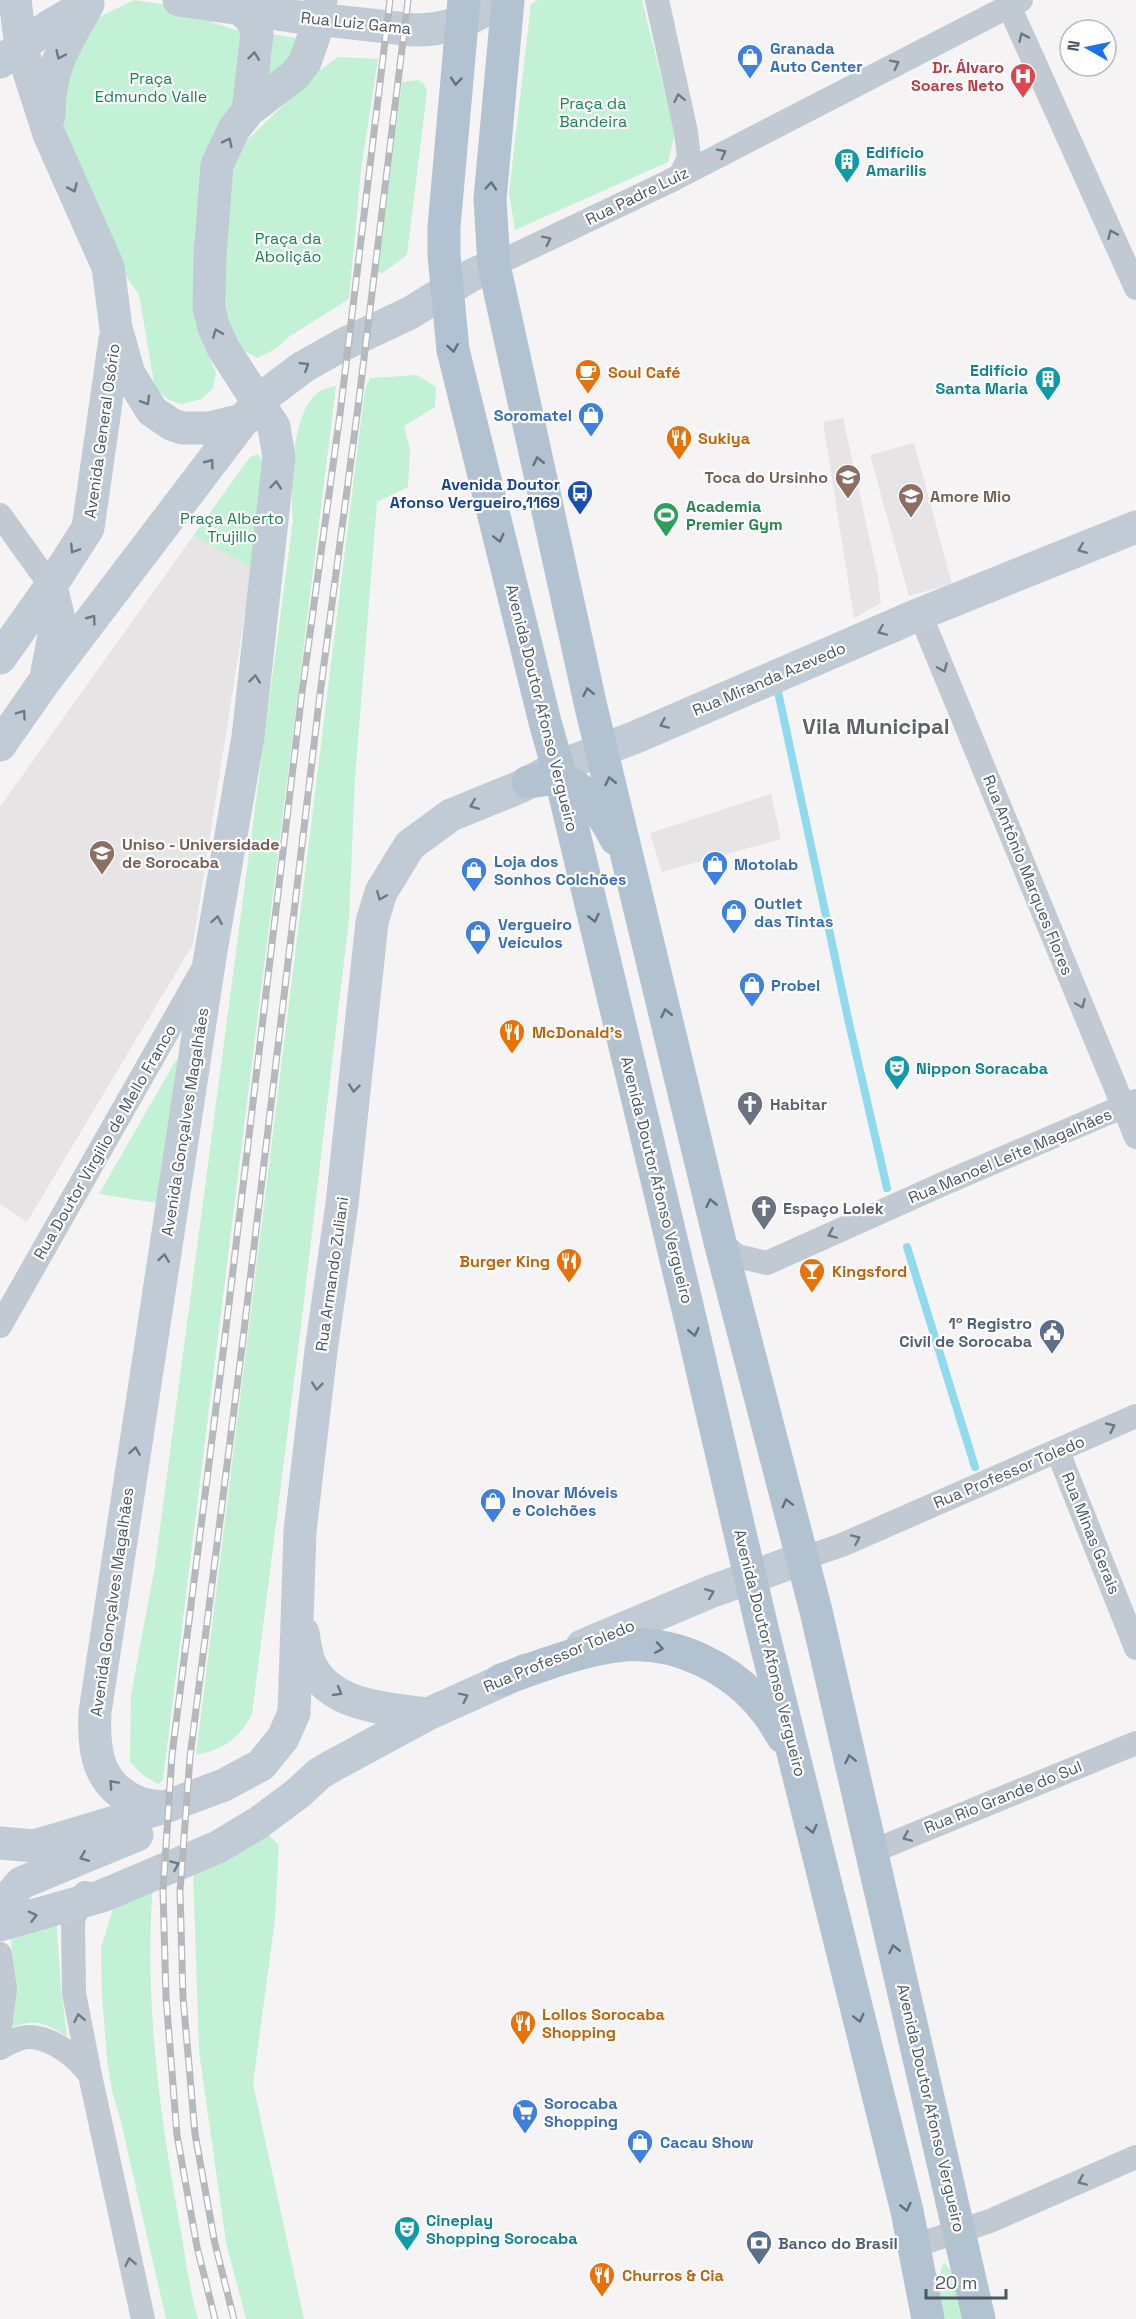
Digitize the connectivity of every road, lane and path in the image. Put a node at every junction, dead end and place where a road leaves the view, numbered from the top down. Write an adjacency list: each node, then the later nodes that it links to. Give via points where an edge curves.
1 (15, 0): 10 (street)
2 (178, 0): 7 (street, Rua Luiz Gama)
3 (506, 0): 9 (street, Rua Luiz Gama); 14 (main road, Avenida Doutor Afonso Vergueiro, one-way to 3, via 490,199)
4 (657, 0): 13 (street, one-way to 4, via 688,158 686,132)
5 (92, 2): 10 (street); 12 (street, one-way to 12, via 58,57 53,73)
6 (1015, 3): 13 (street, Rua Padre Luiz, one-way to 6); 15 (street, one-way to 6)
7 (239, 9): 8 (street, Rua Luiz Gama); 11 (street, one-way to 7, via 257,34 250,16)
8 (320, 10): 9 (street, Rua Luiz Gama, via 414,30 432,30); 11 (street, via 305,62 295,75)
9 (463, 11): 16 (main road, Avenida Doutor Afonso Vergueiro, one-way to 16, via 445,202)
10 (10, 55): 12 (street)
11 (248, 111): 18 (street, one-way to 11, via 209,308 217,165 234,129)
12 (49, 134): 17 (street, one-way to 17, via 108,267)
13 (681, 174): 14 (street, Rua Padre Luiz, one-way to 13)
14 (494, 265): 16 (street, Rua Padre Luiz); 26 (main road, Avenida Doutor Afonso Vergueiro, one-way to 14)
15 (1136, 288)
16 (447, 290): 18 (street, Rua Padre Luiz, one-way to 16); 27 (main road, Avenida Doutor Afonso Vergueiro, one-way to 27, via 453,350)
17 (116, 328): 18 (street, Avenida General Osório, one-way to 18, via 129,374 152,411 171,424 209,428); 21 (street, Avenida General Osório, one-way to 21, via 87,528)
18 (247, 399): 24 (street, one-way to 18); 30 (street, Avenida Gonçalves Magalhães, one-way to 18, via 248,737 279,457 274,428)
19 (0, 515): 21 (street)
20 (1136, 527): 22 (street, Rua Miranda Azevedo, one-way to 22)
21 (51, 586): 23 (street, Avenida General Osório); 24 (street, via 58,615)
22 (920, 614): 26 (street, Rua Miranda Azevedo, one-way to 26); 31 (street, Rua Antônio Marques Flores, one-way to 31)
23 (0, 658)
24 (44, 682): 25 (street, one-way to 24)
25 (0, 745)
26 (603, 749): 27 (street, Rua Miranda Azevedo); 29 (main road, Avenida Doutor Afonso Vergueiro, one-way to 26)
27 (559, 773): 28 (main road); 29 (main road, via 608,821); 38 (main road, Avenida Doutor Afonso Vergueiro, one-way to 38)
28 (528, 782): 39 (street, Rua Armando Zuliani, one-way to 39, via 451,815 410,845 381,892 372,922 341,1215 300,1531)
29 (633, 879): 33 (main road, Avenida Doutor Afonso Vergueiro, one-way to 29)
30 (210, 957): 34 (street, Rua Doutor Virgilio de Mello Franco); 47 (street, Avenida Gonçalves Magalhães, one-way to 30, via 138,1803 112,1786 96,1753 95,1712)
31 (1130, 1104): 32 (street, Rua Antônio Marques Flores); 33 (street, Rua Manoel Leite Magalhães, one-way to 33, via 767,1263 737,1256)
32 (1136, 1137)
33 (720, 1242): 37 (main road, Avenida Doutor Afonso Vergueiro, one-way to 33)
34 (0, 1326)
35 (1136, 1416): 36 (street, Rua Professor Toledo, one-way to 35)
36 (1058, 1452): 37 (street, Rua Professor Toledo, one-way to 36); 40 (street, Rua Minas Gerais)
37 (801, 1559): 38 (street, Rua Professor Toledo); 49 (main road, Avenida Doutor Afonso Vergueiro, one-way to 37)
38 (751, 1577): 41 (street, Rua Professor Toledo, one-way to 38); 45 (main road, Avenida Doutor Afonso Vergueiro)
39 (298, 1605): 42 (street, Rua Armando Zuliani); 43 (street, one-way to 43, via 309,1663 324,1683 367,1705)
40 (1136, 1648)
41 (501, 1680): 43 (street, Rua Professor Toledo, one-way to 41); 45 (main road, one-way to 45, via 563,1659 625,1645 652,1646 691,1655 726,1673 765,1710)
42 (294, 1713): 46 (street, Rua Armando Zuliani); 47 (street, Rua Armando Zuliani, via 283,1738 261,1765 224,1785); 51 (street, one-way to 51, via 287,1746 277,1762 254,1781 216,1802 21,1883)
43 (428, 1714): 46 (street, Rua Professor Toledo)
44 (1136, 1743): 49 (street, Rua Rio Grande do Sul, one-way to 49)
45 (799, 1772): 59 (main road, Avenida Doutor Afonso Vergueiro, one-way to 59)
46 (305, 1784): 50 (street, Rua Professor Toledo, one-way to 46, via 218,1847 258,1823)
47 (165, 1807): 48 (street, via 34,1846)
48 (0, 1843)
49 (871, 1852): 58 (main road, Avenida Doutor Afonso Vergueiro, one-way to 49)
50 (83, 1899): 52 (street, Rua Professor Toledo, one-way to 50); 56 (street, one-way to 50, via 74,1993 72,1944 87,1912)
51 (0, 1908)
52 (0, 1925)
53 (0, 1954): 54 (street, via 5,1990)
54 (0, 2027)
55 (0, 2048): 56 (street, via 21,2038 42,2040 75,2057)
56 (90, 2075): 61 (street, one-way to 56)
57 (1136, 2157): 58 (street, one-way to 58)
58 (959, 2231): 59 (street); 62 (main road, Avenida Doutor Afonso Vergueiro)
59 (914, 2246): 60 (main road, Avenida Doutor Afonso Vergueiro)
60 (928, 2318)
61 (143, 2319)
62 (979, 2319)

